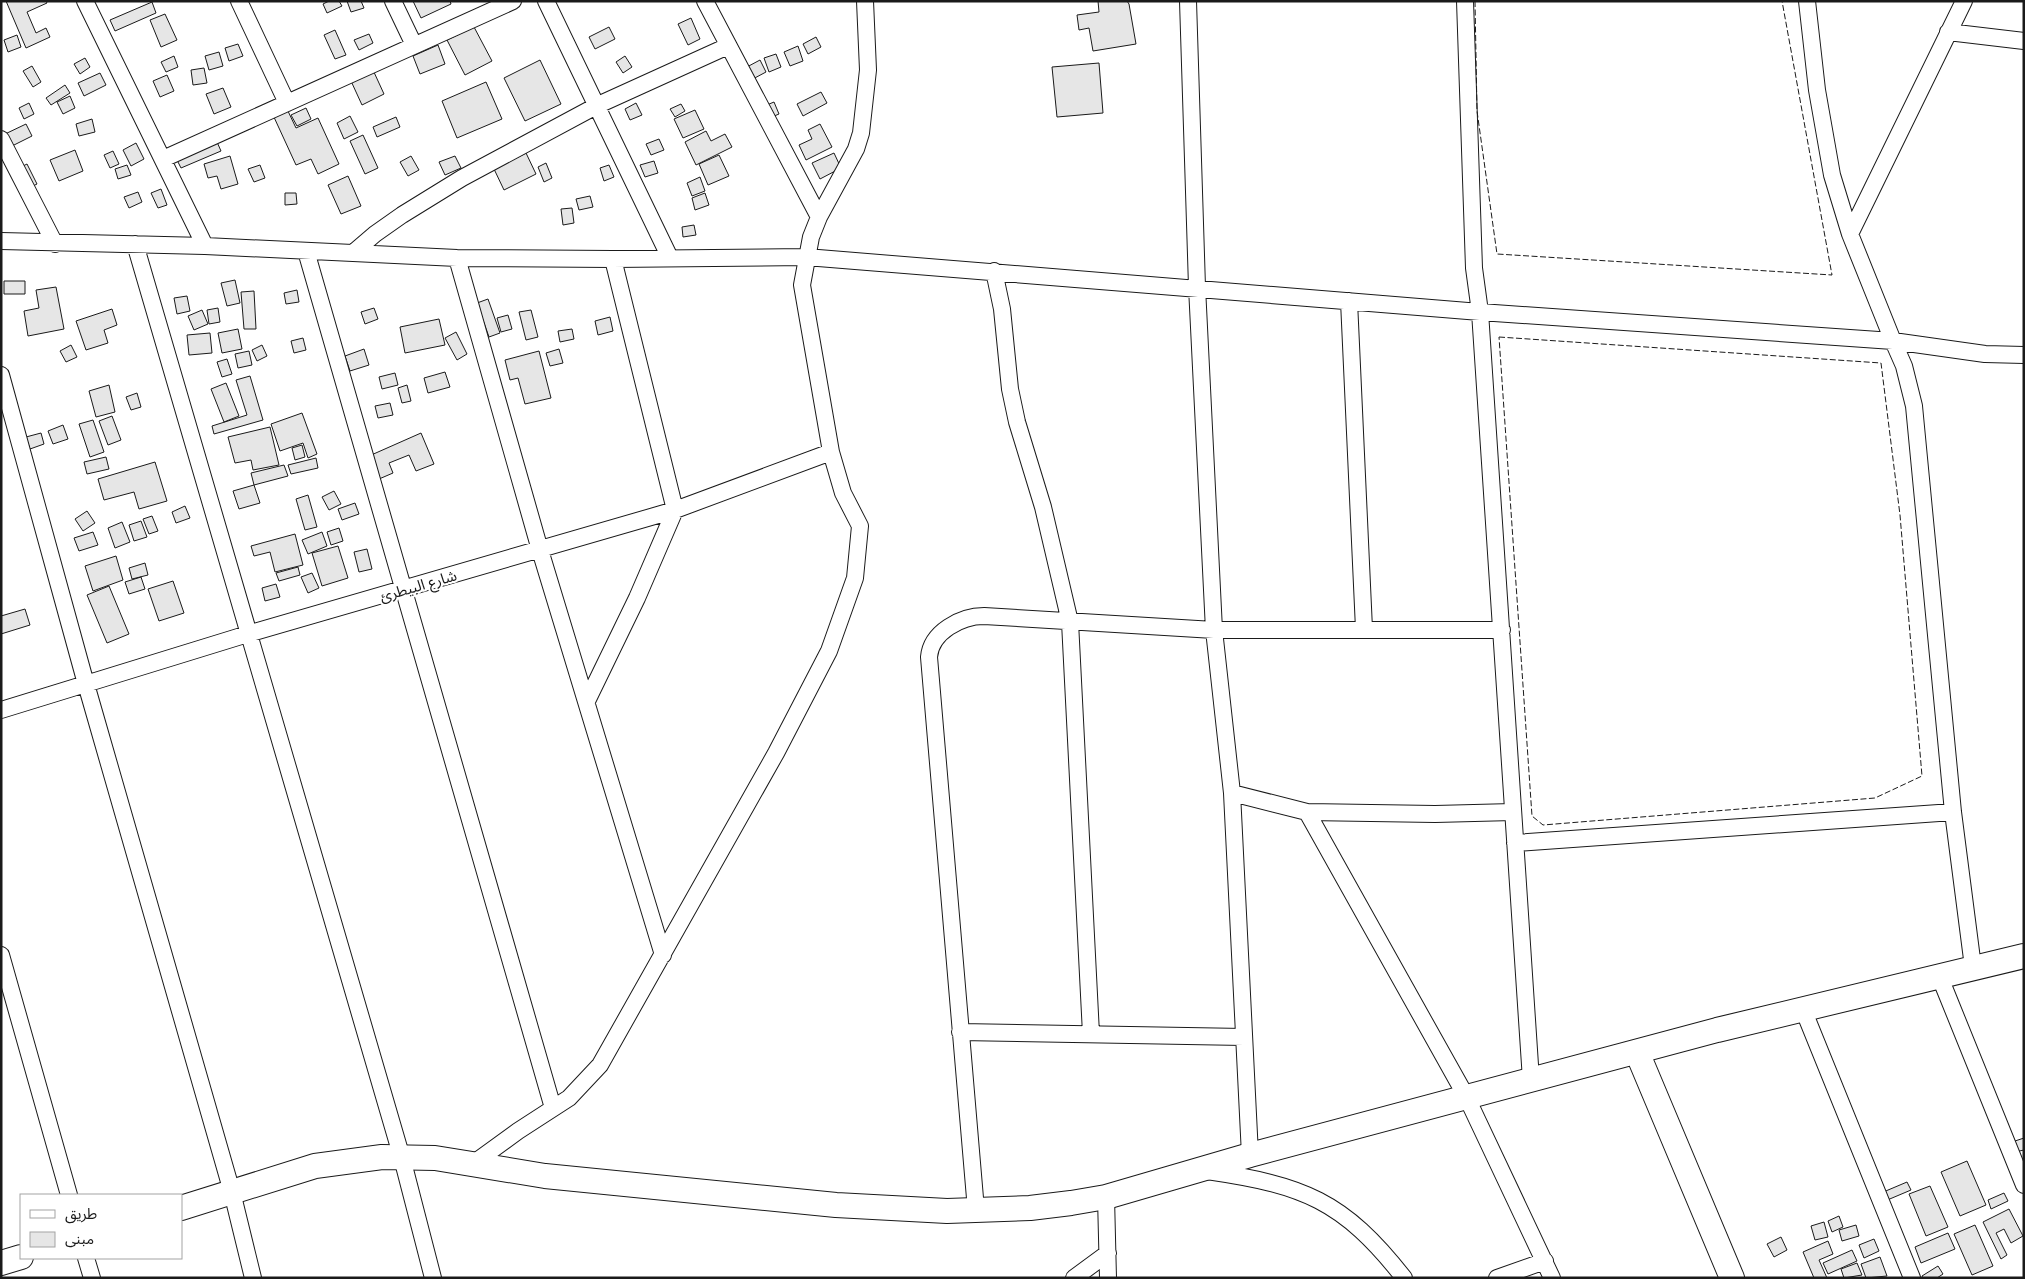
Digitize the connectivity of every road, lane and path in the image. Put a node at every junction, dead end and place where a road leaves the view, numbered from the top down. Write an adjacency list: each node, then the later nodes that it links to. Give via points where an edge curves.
1 (85, 1): 19 (street)
2 (239, 1): 16 (street)
3 (393, 1): 14 (street)
4 (513, 1): 14 (street)
5 (546, 1): 17 (street)
6 (706, 1): 15 (street)
7 (865, 1): 20 (street, via 868,70 861,133 856,149)
8 (1188, 1): 33 (street)
9 (1465, 1): 35 (street, via 1469,171 1474,268)
10 (1807, 1): 21 (street, via 1817,90 1832,175)
11 (1964, 1): 12 (street)
12 (1948, 32): 13 (street); 21 (street)
13 (2024, 41)
14 (414, 45): 16 (street)
15 (728, 46): 17 (street); 20 (street)
16 (287, 103): 19 (street)
17 (598, 105): 27 (street, via 429,197); 30 (street)
18 (1, 139): 23 (street)
19 (163, 159): 25 (street)
20 (819, 217): 28 (street)
21 (1850, 234): 36 (street)
22 (1, 241): 23 (street)
23 (56, 244): 24 (street)
24 (136, 244): 25 (street); 47 (street)
25 (205, 246): 26 (street)
26 (306, 251): 27 (street); 42 (street)
27 (354, 252): 29 (street)
28 (806, 257): 30 (street); 32 (street); 39 (street, via 803,299)
29 (457, 258): 31 (street); 41 (street)
30 (670, 258): 31 (street)
31 (613, 259): 40 (street)
32 (994, 271): 33 (street); 43 (street, via 1017,422 1043,507)
33 (1197, 287): 34 (street); 45 (street)
34 (1348, 301): 35 (street); 44 (street)
35 (1480, 312): 36 (street); 46 (street)
36 (1893, 341): 37 (street, via 1985,354); 54 (street, via 1904,366 1914,406)
37 (2024, 355)
38 (1, 375): 48 (street)
39 (831, 452): 40 (street, شارع البيطرئ); 57 (street, via 843,493 860,526 852,590 829,651)
40 (675, 510): 41 (street, شارع البيطرئ); 49 (street)
41 (540, 550): 42 (street, شارع البيطرئ); 49 (street)
42 (404, 589): 47 (street, شارع البيطرئ); 68 (street)
43 (1070, 622): 45 (street); 62 (street, via 978,616 963,620 938,635 930,648); 63 (street)
44 (1364, 629): 45 (street); 46 (street)
45 (1214, 630): 51 (street)
46 (1502, 630): 53 (street)
47 (251, 633): 48 (street, شارع البيطرئ); 70 (street)
48 (86, 684): 50 (street, شارع البيطرئ); 74 (street)
49 (587, 701): 57 (street)
50 (1, 710)
51 (1232, 793): 52 (street); 64 (street)
52 (1307, 812): 53 (street); 67 (street)
53 (1513, 812): 55 (street)
54 (1953, 812): 55 (street); 59 (street)
55 (1515, 843): 66 (street)
56 (1, 955): 75 (street)
57 (663, 955): 68 (street, via 600,1065 579,1089)
58 (2024, 956): 59 (main road)
59 (1973, 967): 60 (main road)
60 (1939, 975): 61 (main road); 73 (street)
61 (1803, 1009): 65 (main road); 93 (street)
62 (960, 1032): 63 (street); 78 (street)
63 (1090, 1034): 64 (street)
64 (1244, 1037): 69 (street)
65 (1637, 1052): 66 (main road); 92 (main road)
66 (1531, 1080): 67 (main road)
67 (1467, 1098): 69 (main road); 82 (street)
68 (553, 1108): 71 (street)
69 (1250, 1155): 72 (main road)
70 (402, 1158): 71 (main road); 74 (main road, via 359,1158 315,1166); 86 (street)
71 (474, 1163): 78 (main road, via 571,1178 836,1205)
72 (1199, 1169): 76 (main road); 89 (street, via 1273,1182 1324,1202 1370,1236)
73 (2024, 1184)
74 (232, 1192): 77 (main road); 85 (street)
75 (69, 1194)
76 (1106, 1196): 78 (main road, via 1038,1207); 79 (street)
77 (182, 1208)
78 (976, 1210)
79 (1108, 1253): 87 (street); 88 (street)
80 (20, 1258): 83 (main road)
81 (86, 1259): 84 (street)
82 (1545, 1261): 90 (street); 91 (street)
83 (1, 1263)
84 (92, 1278)
85 (252, 1278)
86 (433, 1278)
87 (1074, 1278)
88 (1108, 1278)
89 (1404, 1278)
90 (1497, 1278)
91 (1552, 1278)
92 (1732, 1278)
93 (1912, 1278)

